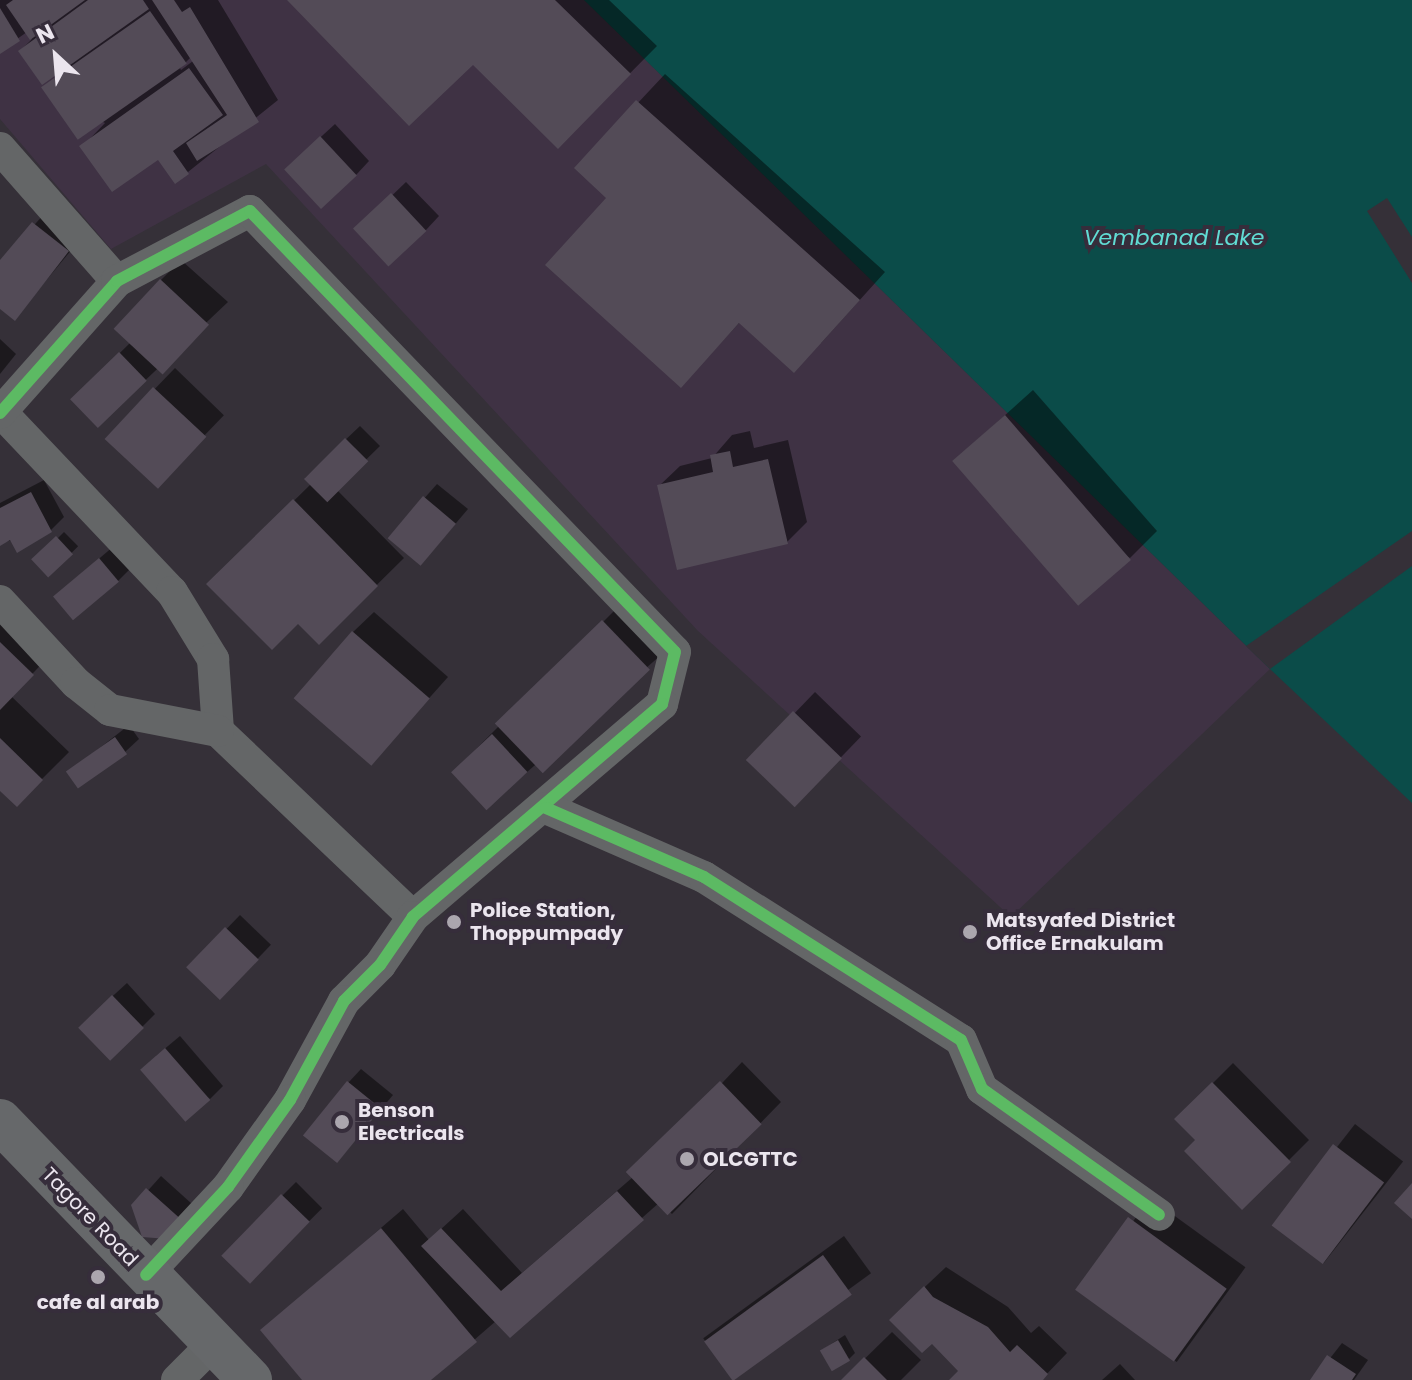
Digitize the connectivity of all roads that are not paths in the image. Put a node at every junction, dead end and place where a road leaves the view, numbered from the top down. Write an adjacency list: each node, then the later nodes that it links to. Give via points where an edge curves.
1 (0, 148): 2 (street)
2 (117, 281): 3 (street); 6 (street, via 250,211 675,652 662,704)
3 (0, 412): 5 (street, via 172,592 213,659)
4 (0, 601): 5 (street, via 76,683 110,710)
5 (218, 731): 7 (street)
6 (546, 808): 7 (street); 9 (street, via 704,877 961,1040 982,1089)
7 (413, 917): 10 (street, via 380,965 344,1001 290,1100 228,1187)
8 (1, 1125): 10 (main road, Tagore Road)
9 (1159, 1215)
10 (146, 1275): 11 (main road, Tagore Road)
11 (212, 1345): 12 (street); 13 (main road, Tagore Road)
12 (177, 1380)
13 (250, 1380)

